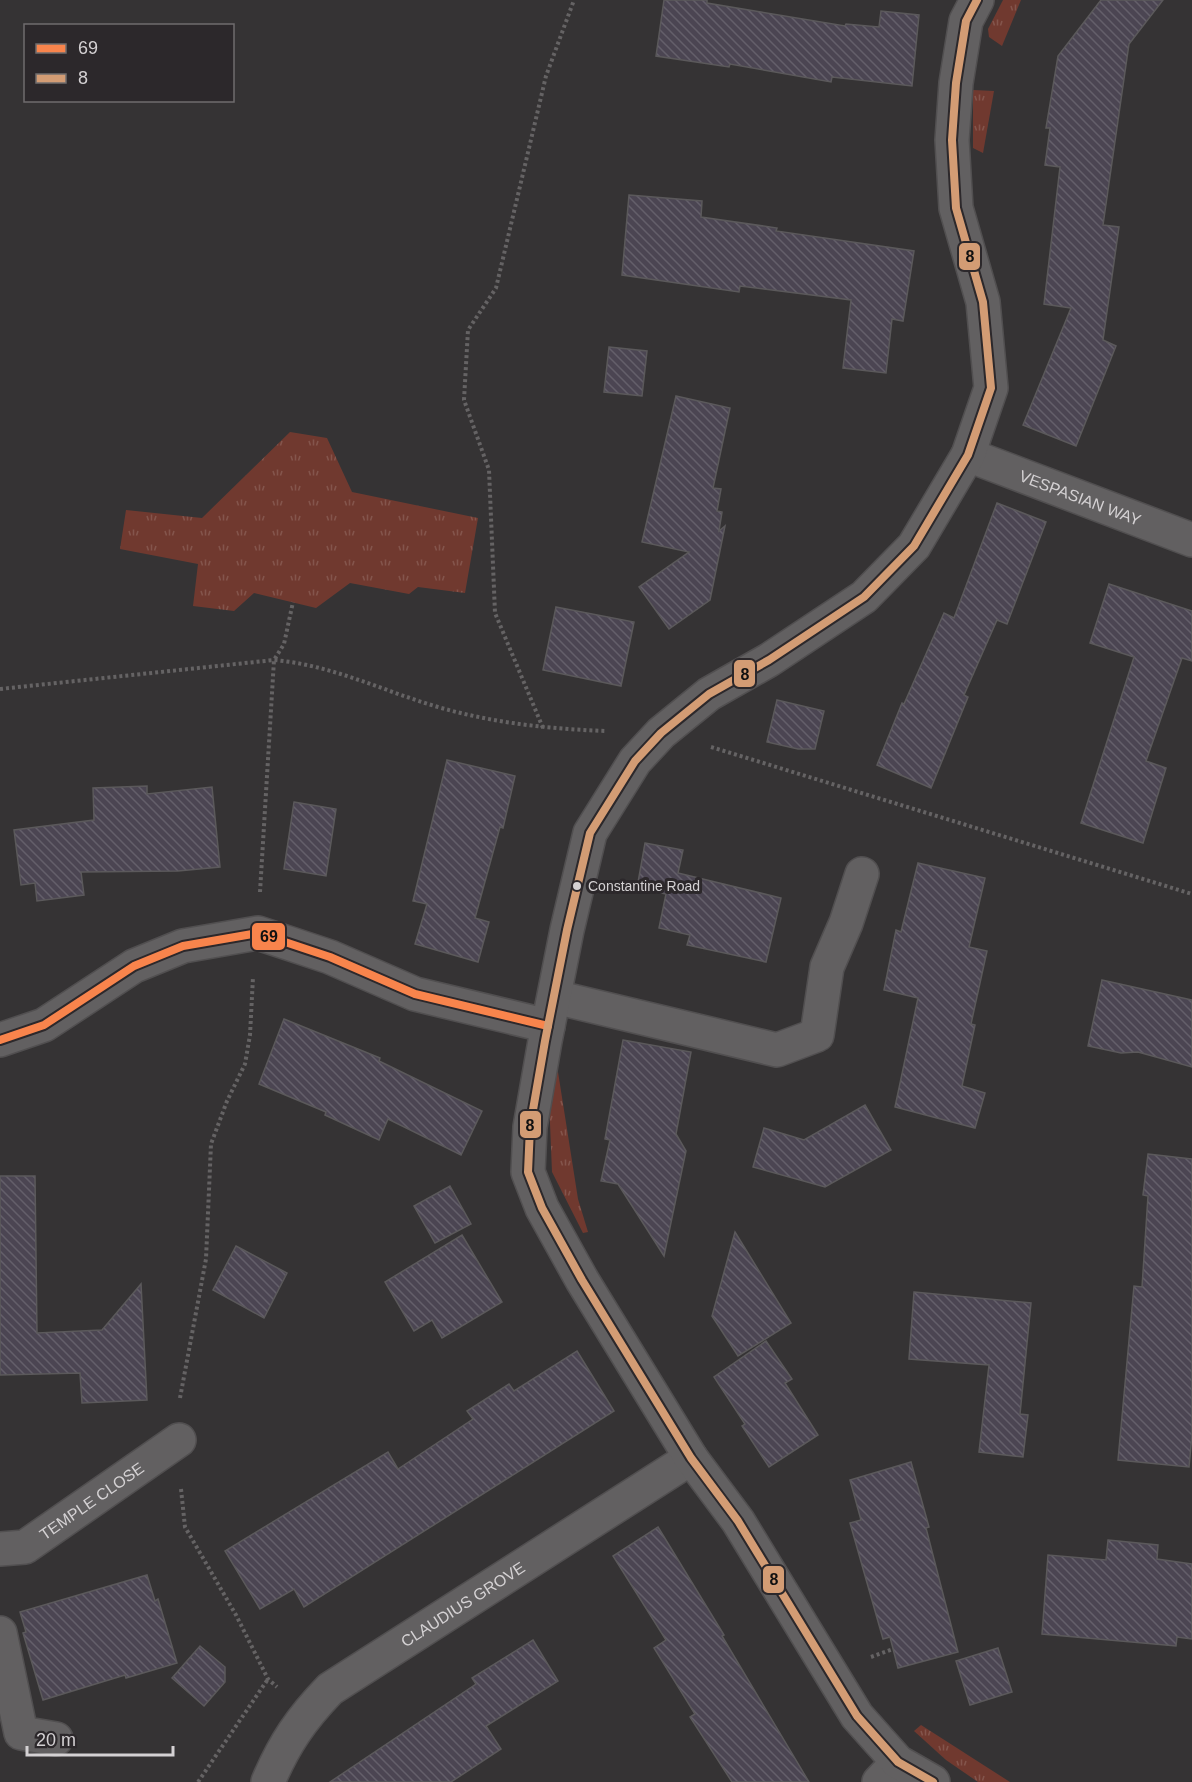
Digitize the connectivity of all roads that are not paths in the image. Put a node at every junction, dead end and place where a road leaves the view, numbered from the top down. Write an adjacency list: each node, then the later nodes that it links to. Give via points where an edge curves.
1 (977, 0): 2 (street, via 966,21 952,140 956,208 984,302 991,388)
2 (968, 455): 3 (street, VESPASIAN WAY); 5 (street, via 914,546 864,597 778,655 709,694 661,733 635,761 590,832)
3 (1192, 540)
4 (862, 874): 5 (street, via 827,967 817,1035 777,1050)
5 (551, 1011): 6 (street, via 415,994 336,960 258,933 183,946 134,966 45,1025); 8 (street, via 530,1127 528,1172 542,1208 582,1280)
6 (0, 1040)
7 (179, 1440): 9 (street, TEMPLE CLOSE, via 26,1547)
8 (691, 1458): 12 (street, via 738,1521); 13 (street, CLAUDIUS GROVE, via 330,1689 283,1746)
9 (0, 1549)
10 (0, 1633): 11 (street, via 21,1733)
11 (56, 1739)
12 (888, 1772): 14 (street)
13 (268, 1782)
14 (933, 1782)

